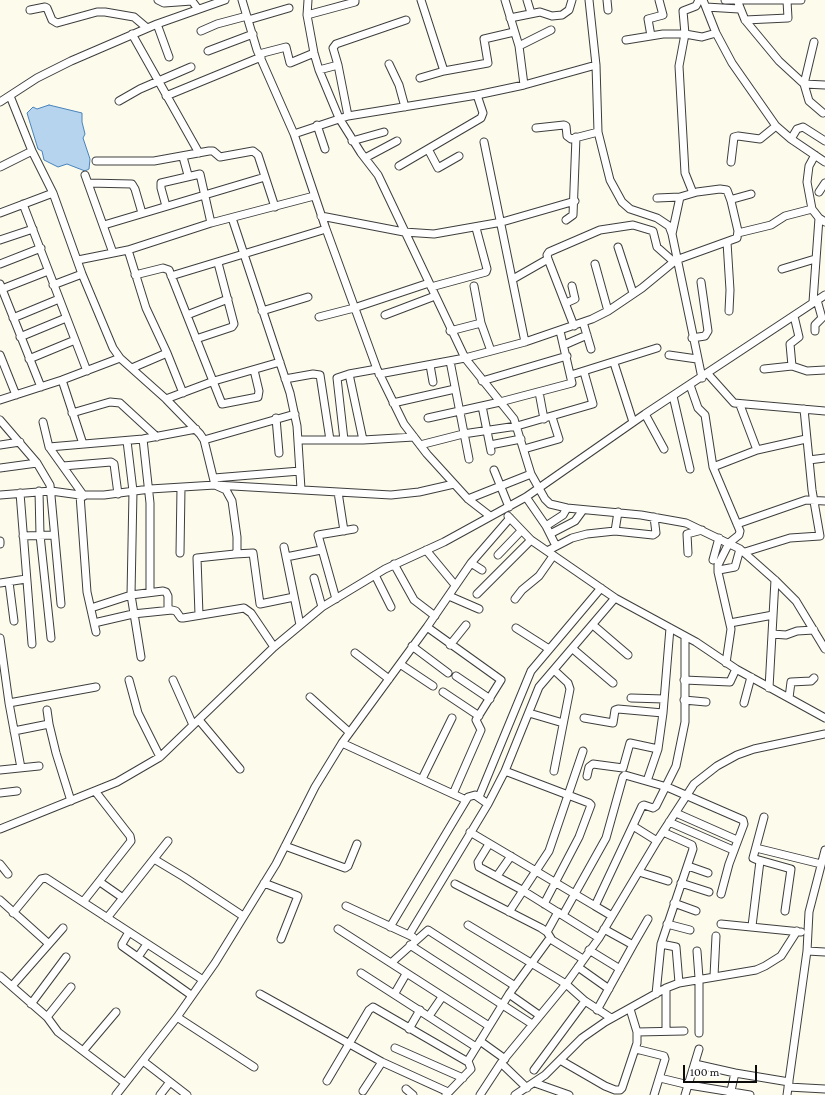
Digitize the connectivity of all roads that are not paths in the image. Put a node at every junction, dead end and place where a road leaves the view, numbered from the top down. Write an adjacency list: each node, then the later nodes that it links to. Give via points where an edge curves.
1 (158, 0): 21 (street, via 164,3 192,1)
2 (225, 0): 21 (street)
3 (242, 0): 27 (street)
4 (308, 0): 26 (street)
5 (355, 0): 26 (street)
6 (421, 0): 53 (street)
7 (505, 0): 28 (street)
8 (527, 0): 25 (street)
9 (572, 0): 25 (street, via 569,10 562,15)
10 (589, 0): 50 (street)
11 (607, 0): 24 (street)
12 (659, 0): 40 (street, via 663,15 648,19)
13 (699, 0): 39 (street, via 696,6 683,11)
14 (703, 0): 19 (street)
15 (725, 0): 16 (street)
16 (737, 0): 18 (street); 22 (street)
17 (801, 0): 18 (street)
18 (787, 1): 30 (street, via 788,18)
19 (706, 7): 22 (street); 36 (street)
20 (289, 8): 27 (street)
21 (198, 9): 31 (street)
22 (739, 9): 30 (street)
23 (30, 10): 32 (street, via 45,7 52,20 57,23 106,12 134,17)
24 (608, 10)
25 (532, 13): 28 (street)
26 (307, 15): 45 (street)
27 (248, 18): 34 (street, via 217,24); 38 (street)
28 (510, 18): 35 (street)
29 (406, 20): 49 (street, via 336,44 333,48)
30 (745, 20): 56 (street, via 770,52)
31 (157, 24): 32 (street); 47 (street)
32 (147, 28): 37 (street)
33 (551, 30): 43 (street)
34 (200, 31)
35 (514, 32): 43 (street); 53 (street, via 484,39 488,63)
36 (716, 32): 39 (street, via 702,37); 69 (street, via 732,63)
37 (132, 34): 55 (street); 60 (street, via 37,78)
38 (253, 34): 44 (street); 46 (street)
39 (685, 34): 40 (street); 99 (street, via 679,66 685,173)
40 (651, 36): 41 (street)
41 (626, 40)
42 (814, 42): 56 (street)
43 (519, 46): 57 (street)
44 (208, 51)
45 (314, 53): 46 (street, via 290,63 286,47); 52 (street)
46 (260, 56): 61 (street); 73 (street)
47 (169, 57)
48 (389, 64): 64 (street, via 399,85)
49 (338, 65): 52 (street); 66 (street)
50 (596, 65): 57 (street); 72 (street)
51 (191, 67): 55 (street)
52 (319, 70): 67 (street)
53 (444, 71): 54 (street)
54 (420, 78)
55 (157, 81): 61 (street); 62 (street)
56 (804, 84): 58 (street); 65 (street, via 809,101)
57 (524, 85): 59 (street)
58 (825, 85)
59 (477, 95): 64 (street); 81 (street, via 481,118)
60 (10, 96): 63 (street); 82 (street)
61 (166, 96): 83 (street)
62 (119, 101)
63 (0, 102)
64 (404, 107): 66 (street)
65 (823, 113)
66 (348, 116): 67 (street)
67 (339, 118): 68 (street); 76 (street)
68 (317, 125): 73 (street); 80 (street)
69 (776, 126): 75 (street); 89 (street, via 760,139 734,137)
70 (536, 128): 74 (street, via 564,125 568,138)
71 (384, 132): 76 (street)
72 (598, 132): 74 (street); 112 (street, via 601,151 614,190 622,202)
73 (294, 134): 103 (street)
74 (576, 137): 106 (street)
75 (791, 139): 78 (street, via 797,129 803,127); 84 (street)
76 (352, 141): 87 (street)
77 (397, 141): 87 (street)
78 (825, 141)
79 (484, 142): 119 (street)
80 (325, 149)
81 (428, 149): 86 (street, via 438,168); 91 (street)
82 (32, 151): 92 (street); 100 (street)
83 (199, 153): 85 (street); 95 (street, via 211,151 220,157 254,151 258,155)
84 (815, 155): 90 (street); 111 (street, via 806,176)
85 (183, 156): 88 (street, via 154,161); 94 (street)
86 (459, 156)
87 (365, 158): 126 (street, via 378,176)
88 (96, 161)
89 (731, 162)
90 (825, 162)
91 (399, 166)
92 (0, 168)
93 (85, 175): 97 (street)
94 (188, 175): 102 (street, via 202,175); 109 (street, via 161,183)
95 (265, 177): 102 (street); 110 (street)
96 (825, 182): 98 (street)
97 (88, 183): 114 (street, via 132,184); 121 (street)
98 (819, 192)
99 (693, 193): 104 (street); 107 (street, via 727,190)
100 (53, 194): 108 (street); 138 (street)
101 (751, 194): 107 (street)
102 (205, 195): 109 (street); 120 (street)
103 (314, 196): 110 (street); 115 (street)
104 (680, 196): 105 (street); 128 (street)
105 (657, 198)
106 (575, 201): 117 (street, via 573,215); 119 (street)
107 (731, 201): 127 (street)
108 (23, 204): 113 (street); 124 (street)
109 (166, 206): 114 (street)
110 (275, 207): 116 (street)
111 (812, 209): 118 (street); 127 (street, via 785,216 771,225)
112 (635, 211): 122 (street); 128 (street, via 664,222)
113 (0, 213)
114 (142, 213): 121 (street)
115 (321, 216): 125 (street); 126 (street)
116 (232, 218): 120 (street); 135 (street)
117 (566, 220)
118 (822, 220): 137 (street)
119 (502, 222): 123 (street); 148 (street)
120 (211, 223): 133 (street)
121 (104, 225): 134 (street)
122 (632, 225): 136 (street, via 600,230 579,238 550,252); 139 (street, via 653,231 657,247)
123 (476, 228): 126 (street, via 434,234); 151 (street, via 486,272)
124 (33, 229): 129 (street); 132 (street)
125 (326, 229): 135 (street); 164 (street)
126 (404, 232): 151 (street)
127 (738, 233): 130 (street, via 737,238)
128 (672, 234): 139 (street)
129 (0, 240)
130 (727, 242): 139 (street); 167 (street)
131 (618, 247): 155 (street)
132 (41, 248): 141 (street); 144 (street)
133 (128, 250): 134 (street); 146 (street)
134 (113, 253): 138 (street)
135 (243, 254): 140 (street); 165 (street)
136 (548, 259): 148 (street); 163 (street)
137 (815, 259): 143 (street); 161 (street)
138 (78, 260): 145 (street)
139 (675, 261): 155 (street); 182 (street)
140 (218, 263): 147 (street); 160 (street)
141 (0, 264)
142 (595, 264): 166 (street)
143 (782, 269)
144 (48, 271): 150 (street); 154 (street)
145 (82, 274): 150 (street); 194 (street, via 109,339)
146 (135, 275): 147 (street, via 165,268); 190 (street, via 146,308)
147 (171, 276): 168 (street)
148 (513, 279): 185 (street)
149 (701, 282): 182 (street, via 708,331 705,336)
150 (53, 285): 159 (street)
151 (430, 285): 157 (street); 164 (street)
152 (474, 286): 175 (street)
153 (572, 286): 163 (street, via 575,299)
154 (1, 287): 162 (street)
155 (634, 293): 166 (street)
156 (825, 295): 161 (street)
157 (435, 296): 169 (street); 177 (street)
158 (308, 297): 165 (street)
159 (59, 299): 172 (street); 173 (street)
160 (228, 299): 168 (street); 184 (street, via 233,326)
161 (815, 301): 170 (street); 179 (street, via 822,318 815,325)
162 (4, 302): 172 (street)
163 (566, 303): 176 (street)
164 (354, 308): 171 (street); 208 (street)
165 (262, 311): 198 (street)
166 (608, 311): 174 (street)
167 (729, 311)
168 (187, 315): 184 (street)
169 (385, 315)
170 (794, 316): 202 (street, via 799,337 790,344); 212 (street)
171 (319, 317)
172 (13, 318): 181 (street)
173 (66, 318): 181 (street); 183 (street)
174 (584, 322): 176 (street); 180 (street)
175 (481, 323): 177 (street); 189 (street)
176 (574, 326): 178 (street)
177 (450, 331): 195 (street)
178 (560, 331): 185 (street); 186 (street)
179 (815, 331)
180 (587, 335): 186 (street); 188 (street)
181 (20, 337): 196 (street)
182 (692, 338): 197 (street)
183 (75, 340): 196 (street); 207 (street)
184 (196, 340): 216 (street)
185 (525, 342): 189 (street)
186 (564, 344): 193 (street)
187 (658, 348): 200 (street)
188 (592, 349)
189 (490, 351): 195 (street)
190 (167, 353): 203 (street); 222 (street)
191 (0, 355): 223 (street)
192 (669, 355): 197 (street)
193 (567, 356): 211 (street); 215 (street)
194 (120, 358): 203 (street); 207 (street)
195 (465, 358): 199 (street); 215 (street)
196 (29, 359): 219 (street)
197 (697, 359): 212 (street)
198 (280, 362): 204 (street); 213 (street)
199 (450, 362): 201 (street); 220 (street)
200 (614, 363): 209 (street); 243 (street)
201 (430, 365): 208 (street); 217 (street)
202 (792, 366): 205 (street); 206 (street, via 808,371)
203 (132, 368): 225 (street)
204 (254, 370): 216 (street); 216 (street, via 259,394 255,398 222,404)
205 (764, 370)
206 (825, 370)
207 (87, 371): 214 (street)
208 (378, 372): 210 (street); 227 (street)
209 (584, 372): 211 (street); 237 (street, via 592,404)
210 (349, 374): 256 (street, via 337,378); 257 (street)
211 (571, 375): 221 (street, via 572,380 569,384)
212 (705, 376): 218 (street); 229 (street)
213 (285, 379): 235 (street); 255 (street, via 320,375)
214 (62, 380): 219 (street); 234 (street)
215 (482, 381): 228 (street)
216 (214, 382): 222 (street)
217 (433, 382)
218 (690, 385): 224 (street); 273 (street, via 698,408 705,415)
219 (40, 387): 223 (street)
220 (455, 389): 227 (street); 232 (street)
221 (539, 392): 228 (street); 240 (street)
222 (182, 393): 225 (street)
223 (16, 395): 226 (street)
224 (673, 396): 236 (street); 275 (street)
225 (166, 399): 245 (street)
226 (0, 400)
227 (393, 402): 249 (street)
228 (500, 402): 230 (street); 244 (street)
229 (740, 405): 231 (street); 266 (street)
230 (482, 406): 232 (street); 246 (street)
231 (804, 409): 233 (street); 252 (street)
232 (458, 411): 239 (street); 247 (street)
233 (825, 411)
234 (72, 413): 248 (street, via 110,402 120,403); 260 (street)
235 (295, 414): 238 (street); 254 (street)
236 (645, 414): 243 (street); 265 (street)
237 (552, 417): 240 (street); 264 (street, via 559,439)
238 (276, 418): 253 (street); 267 (street)
239 (428, 418)
240 (544, 419): 244 (street)
241 (0, 420): 259 (street)
242 (43, 422): 263 (street)
243 (633, 422): 285 (street)
244 (517, 426): 246 (street); 251 (street)
245 (196, 430): 248 (street); 253 (street)
246 (487, 431): 247 (street); 251 (street, via 491,448)
247 (463, 434): 262 (street); 269 (street)
248 (157, 437): 250 (street)
249 (414, 437): 257 (street); 262 (street)
250 (143, 439): 258 (street); 283 (street)
251 (521, 439): 264 (street)
252 (806, 439): 266 (street); 270 (street)
253 (204, 440): 279 (street)
254 (299, 440): 255 (street); 277 (street)
255 (330, 440): 256 (street)
256 (344, 440): 257 (street)
257 (363, 440)
258 (127, 441): 260 (street); 288 (street)
259 (20, 442): 261 (street); 271 (street)
260 (83, 444): 263 (street)
261 (0, 445)
262 (420, 445): 280 (street)
263 (49, 447): 272 (street)
264 (524, 449): 278 (street)
265 (664, 449)
266 (757, 450): 273 (street)
267 (279, 453)
268 (825, 458): 270 (street)
269 (469, 459)
270 (809, 460): 296 (street)
271 (37, 463): 274 (street); 287 (street, via 48,479)
272 (63, 466): 291 (street, via 111,462 114,464); 293 (street)
273 (713, 467): 305 (street)
274 (0, 468)
275 (690, 469)
276 (494, 470): 281 (street)
277 (300, 471): 279 (street); 284 (street)
278 (531, 474): 281 (street); 285 (street)
279 (214, 481): 282 (street); 284 (street); 327 (street, via 226,490 232,502 238,547)
280 (454, 484): 289 (street, via 404,494); 295 (street)
281 (500, 485): 295 (street); 299 (street)
282 (181, 488): 283 (street); 325 (street)
283 (150, 489): 288 (street); 344 (street)
284 (301, 489): 289 (street)
285 (538, 490): 294 (street); 298 (street, via 548,502)
286 (39, 491): 287 (street); 290 (street); 313 (street)
287 (51, 491): 293 (street); 314 (street)
288 (133, 491): 291 (street); 346 (street)
289 (338, 492): 309 (street)
290 (20, 493): 292 (street); 315 (street)
291 (118, 494): 293 (street)
292 (0, 495)
293 (82, 495): 355 (street, via 86,592)
294 (526, 497): 299 (street); 306 (street)
295 (468, 499): 302 (street)
296 (814, 499): 297 (street); 305 (street, via 794,503); 316 (street)
297 (825, 501)
298 (568, 508): 300 (street); 306 (street, via 563,515)
299 (507, 509): 302 (street); 304 (street)
300 (583, 510): 301 (street); 312 (street, via 575,521)
301 (618, 512): 303 (street); 311 (street)
302 (490, 516): 323 (street)
303 (654, 517): 308 (street, via 686,523); 311 (street, via 656,533 653,535)
304 (510, 518): 310 (street); 332 (street)
305 (738, 524): 319 (street, via 739,535)
306 (546, 526): 312 (street)
307 (354, 529): 309 (street)
308 (702, 530): 317 (street); 326 (street, via 687,534)
309 (344, 531): 322 (street, via 320,534)
310 (521, 531): 318 (street); 329 (street)
311 (615, 531): 320 (street, via 579,536)
312 (550, 534): 320 (street)
313 (40, 535): 314 (street); 315 (street); 376 (street)
314 (53, 535): 352 (street)
315 (23, 536): 338 (street)
316 (822, 536): 324 (street, via 790,538)
317 (719, 538): 319 (street); 331 (street)
318 (531, 540): 328 (street); 345 (street)
319 (729, 543): 324 (street); 335 (street, via 718,565)
320 (556, 546): 328 (street)
321 (284, 547): 330 (street)
322 (322, 550): 330 (street); 350 (street)
323 (426, 550): 333 (street); 342 (street)
324 (742, 551): 335 (street, via 735,568); 339 (street)
325 (180, 553)
326 (688, 553)
327 (235, 554): 348 (street, via 253,553 260,604); 360 (street, via 197,558)
328 (550, 554): 343 (street); 351 (street, via 539,576)
329 (498, 555)
330 (286, 557): 348 (street)
331 (714, 560)
332 (471, 563): 334 (street); 342 (street)
333 (394, 564): 336 (street); 361 (street, via 414,600)
334 (482, 570)
335 (718, 571): 364 (street)
336 (375, 575): 350 (street); 353 (street)
337 (314, 578): 354 (street)
338 (26, 579): 340 (street); 377 (street)
339 (776, 580): 359 (street); 371 (street, via 796,602)
340 (9, 582): 341 (street); 362 (street)
341 (0, 583)
342 (455, 585): 347 (street)
343 (601, 588): 349 (street); 381 (street)
344 (150, 592): 346 (street); 357 (street, via 166,592)
345 (476, 594)
346 (131, 595): 355 (street); 358 (street)
347 (449, 596): 356 (street); 361 (street)
348 (294, 597): 365 (street)
349 (615, 598): 367 (street); 370 (street)
350 (336, 599): 354 (street)
351 (515, 599)
352 (61, 604)
353 (391, 606)
354 (322, 607): 365 (street)
355 (91, 608): 363 (street)
356 (479, 609)
357 (168, 610): 358 (street); 360 (street, via 176,611 180,618)
358 (133, 614): 363 (street); 387 (street)
359 (773, 615): 364 (street); 373 (street)
360 (199, 616): 379 (street, via 244,608)
361 (435, 616): 368 (street)
362 (14, 621)
363 (94, 623): 372 (street)
364 (730, 624): 388 (street, via 730,645)
365 (300, 625): 379 (street)
366 (466, 625): 378 (street)
367 (592, 625): 382 (street); 385 (street)
368 (427, 628): 378 (street); 380 (street)
369 (516, 628): 381 (street)
370 (670, 628): 374 (street); 409 (street)
371 (814, 630): 373 (street, via 796,631 786,635); 383 (street)
372 (96, 632)
373 (772, 634): 403 (street)
374 (685, 637): 388 (street); 399 (street)
375 (0, 638): 386 (street)
376 (51, 638)
377 (32, 644)
378 (450, 645): 408 (street, via 500,679 501,683)
379 (274, 646): 422 (street)
380 (412, 646): 389 (street); 392 (street)
381 (549, 649): 447 (street, via 528,677)
382 (573, 649): 391 (street); 400 (street)
383 (825, 649)
384 (355, 653): 396 (street)
385 (628, 655)
386 (1, 656): 412 (street)
387 (141, 657)
388 (726, 663): 390 (street)
389 (400, 664): 396 (street); 401 (street)
390 (736, 669): 394 (street); 399 (street, via 730,682)
391 (554, 670): 415 (street, via 539,687); 421 (street, via 570,686)
392 (448, 673)
393 (456, 676): 408 (street)
394 (751, 677): 403 (street); 413 (street)
395 (814, 678): 407 (street, via 811,681 791,682)
396 (390, 679): 425 (street)
397 (129, 680): 430 (street, via 138,713)
398 (173, 680): 422 (street)
399 (684, 680): 410 (street)
400 (613, 683)
401 (433, 686)
402 (96, 687): 412 (street)
403 (769, 688): 407 (street)
404 (443, 692): 417 (street)
405 (310, 697): 425 (street)
406 (631, 698): 409 (street)
407 (789, 698): 420 (street)
408 (490, 699): 417 (street)
409 (664, 699): 416 (street)
410 (684, 700): 411 (street); 440 (street, via 685,722 680,754)
411 (706, 702)
412 (9, 704): 424 (street)
413 (744, 704)
414 (47, 710): 423 (street)
415 (529, 713): 421 (street); 435 (street)
416 (663, 713): 419 (street, via 618,709 613,723); 428 (street)
417 (479, 716): 444 (street, via 476,720 481,730)
418 (452, 718): 438 (street)
419 (584, 718)
420 (825, 718)
421 (563, 722): 436 (street)
422 (196, 723): 430 (street); 433 (street)
423 (49, 724): 424 (street); 449 (street)
424 (14, 730): 432 (street)
425 (349, 732): 427 (street)
426 (825, 734): 446 (street, via 737,755 705,775)
427 (342, 743): 438 (street); 463 (street, via 315,787)
428 (658, 749): 437 (street, via 630,743 623,768 591,764); 439 (street)
429 (583, 751): 445 (street)
430 (160, 757): 442 (street, via 135,773)
431 (39, 766): 432 (street)
432 (21, 768): 434 (street)
433 (240, 769)
434 (0, 770)
435 (505, 771): 445 (street); 450 (street)
436 (554, 771)
437 (586, 776)
438 (422, 779): 444 (street)
439 (647, 781): 440 (street); 486 (street, via 624,776 610,828)
440 (667, 787): 446 (street); 454 (street, via 655,808 642,806)
441 (17, 791): 443 (street)
442 (95, 791): 449 (street); 479 (street, via 130,836 131,841)
443 (0, 793)
444 (453, 794): 448 (street)
445 (569, 795): 473 (street, via 549,851); 480 (street, via 589,803 591,807)
446 (686, 795): 451 (street); 458 (street, via 744,820)
447 (479, 797): 448 (street, via 471,795); 450 (street)
448 (466, 800): 508 (street)
449 (70, 801): 455 (street)
450 (488, 804): 456 (street)
451 (676, 813): 453 (street); 458 (street)
452 (764, 817): 464 (street)
453 (669, 822): 457 (street); 465 (street)
454 (633, 826): 460 (street); 494 (street)
455 (0, 829)
456 (470, 832): 462 (street); 516 (street)
457 (663, 832): 460 (street); 471 (street, via 693,846)
458 (737, 840): 465 (street)
459 (168, 841): 468 (street)
460 (656, 842): 474 (street)
461 (357, 844): 463 (street, via 345,868)
462 (489, 844): 467 (street); 477 (street, via 478,864)
463 (286, 846): 481 (street)
464 (756, 848): 469 (street, via 754,858); 472 (street)
465 (733, 850): 487 (street)
466 (825, 850): 472 (street)
467 (511, 856): 473 (street); 477 (street)
468 (154, 859): 488 (street); 500 (street)
469 (759, 860): 496 (street, via 791,868); 507 (street)
470 (0, 864): 476 (street)
471 (688, 866): 475 (street); 482 (street)
472 (822, 866): 515 (street, via 812,896)
473 (537, 870): 480 (street); 484 (street)
474 (639, 872): 478 (street); 501 (street)
475 (708, 873)
476 (8, 874)
477 (497, 876): 484 (street)
478 (668, 881)
479 (100, 882): 488 (street); 490 (street)
480 (556, 882): 486 (street); 491 (street)
481 (264, 883): 500 (street); 519 (street, via 298,896)
482 (681, 883): 485 (street); 492 (street)
483 (455, 884): 497 (street)
484 (522, 890): 491 (street); 497 (street)
485 (709, 892)
486 (576, 894): 494 (street); 499 (street)
487 (721, 894)
488 (123, 898): 502 (street)
489 (0, 900): 498 (street)
490 (84, 902): 498 (street, via 44,878); 502 (street)
491 (544, 904): 499 (street)
492 (674, 904): 495 (street); 504 (street)
493 (346, 906): 508 (street)
494 (595, 906): 501 (street)
495 (696, 910)
496 (785, 911)
497 (509, 912): 517 (street)
498 (13, 913): 522 (street)
499 (560, 913): 517 (street); 520 (street)
500 (243, 916): 543 (street)
501 (612, 916): 511 (street)
502 (107, 918): 514 (street)
503 (648, 919): 526 (street)
504 (667, 924): 512 (street); 524 (street)
505 (721, 924): 507 (street)
506 (468, 925): 535 (street)
507 (752, 926): 513 (street)
508 (390, 927): 516 (street)
509 (63, 928): 522 (street)
510 (338, 929): 534 (street)
511 (604, 929): 520 (street); 526 (street)
512 (690, 930)
513 (798, 931): 515 (street); 541 (street, via 786,950 774,962 756,970)
514 (128, 932): 523 (street); 532 (street, via 122,945)
515 (807, 932): 529 (street)
516 (409, 935): 521 (street)
517 (548, 935): 533 (street); 535 (street)
518 (716, 936): 541 (street)
519 (281, 938)
520 (599, 938): 527 (street)
521 (417, 939): 525 (street); 547 (street, via 426,930 430,930)
522 (49, 944): 546 (street)
523 (147, 944): 532 (street); 543 (street)
524 (661, 944): 544 (street, via 676,947); 554 (street)
525 (410, 945): 534 (street); 559 (street)
526 (633, 946): 537 (street)
527 (589, 950): 533 (street); 537 (street)
528 (697, 951): 542 (street)
529 (807, 951): 530 (street); 598 (street)
530 (825, 952)
531 (66, 957): 558 (street)
532 (138, 957): 555 (street)
533 (583, 959): 536 (street)
534 (391, 964): 539 (street)
535 (531, 964): 545 (street); 547 (street)
536 (578, 967): 545 (street); 550 (street)
537 (620, 969): 550 (street)
538 (361, 973): 551 (street)
539 (406, 974): 551 (street); 556 (street)
540 (0, 976): 546 (street)
541 (714, 976): 542 (street)
542 (699, 978): 544 (street); 575 (street)
543 (202, 980): 555 (street)
544 (679, 983): 549 (street)
545 (566, 984): 557 (street); 564 (street)
546 (12, 986): 558 (street)
547 (515, 986): 553 (street)
548 (71, 987): 566 (street)
549 (666, 988): 554 (street); 572 (street)
550 (609, 989): 562 (street)
551 (395, 993): 561 (street)
552 (260, 994): 576 (street)
553 (509, 994): 559 (street); 564 (street)
554 (656, 994): 560 (street)
555 (191, 995): 567 (street)
556 (442, 997): 565 (street); 570 (street)
557 (585, 1001): 562 (street); 589 (street)
558 (31, 1004): 566 (street)
559 (502, 1005): 569 (street); 570 (street)
560 (630, 1009): 568 (street); 574 (street)
561 (420, 1010): 565 (street); 571 (street)
562 (597, 1010): 568 (street)
563 (116, 1012): 581 (street)
564 (539, 1015): 569 (street)
565 (429, 1016): 577 (street)
566 (47, 1017): 581 (street, via 58,1032)
567 (177, 1017): 583 (street); 588 (street)
568 (611, 1018): 582 (street, via 582,1038)
569 (532, 1024): 584 (street)
570 (489, 1026): 577 (street)
571 (409, 1029): 576 (street, via 373,1007); 586 (street)
572 (666, 1031): 573 (street); 574 (street)
573 (684, 1031)
574 (637, 1032): 579 (street)
575 (699, 1033)
576 (348, 1044): 585 (street); 593 (street)
577 (478, 1044): 584 (street); 586 (street)
578 (395, 1048): 591 (street)
579 (636, 1049): 582 (street, via 622,1088 617,1091); 592 (street, via 664,1056)
580 (699, 1049): 587 (street)
581 (83, 1052): 595 (street)
582 (560, 1060): 596 (street)
583 (143, 1061): 594 (street); 595 (street)
584 (503, 1061): 599 (street); 609 (street)
585 (382, 1062): 602 (street); 604 (street)
586 (468, 1062): 591 (street, via 471,1069)
587 (695, 1064): 590 (street); 597 (street)
588 (254, 1067)
589 (534, 1070)
590 (736, 1073): 598 (street); 603 (street)
591 (463, 1078): 604 (street)
592 (660, 1078): 597 (street); 612 (street)
593 (327, 1081)
594 (170, 1082): 606 (street); 607 (street)
595 (125, 1083): 605 (street)
596 (535, 1083): 599 (street); 611 (street)
597 (689, 1085): 603 (street); 613 (street)
598 (789, 1085): 601 (street); 615 (street)
599 (527, 1088): 610 (street)
600 (406, 1089): 608 (street)
601 (825, 1089)
602 (363, 1091)
603 (730, 1093): 614 (street)
604 (447, 1094)
605 (116, 1095)
606 (160, 1095)
607 (187, 1095)
608 (413, 1095)
609 (480, 1095)
610 (515, 1095)
611 (569, 1095)
612 (654, 1095)
613 (685, 1095)
614 (750, 1095)
615 (787, 1095)

